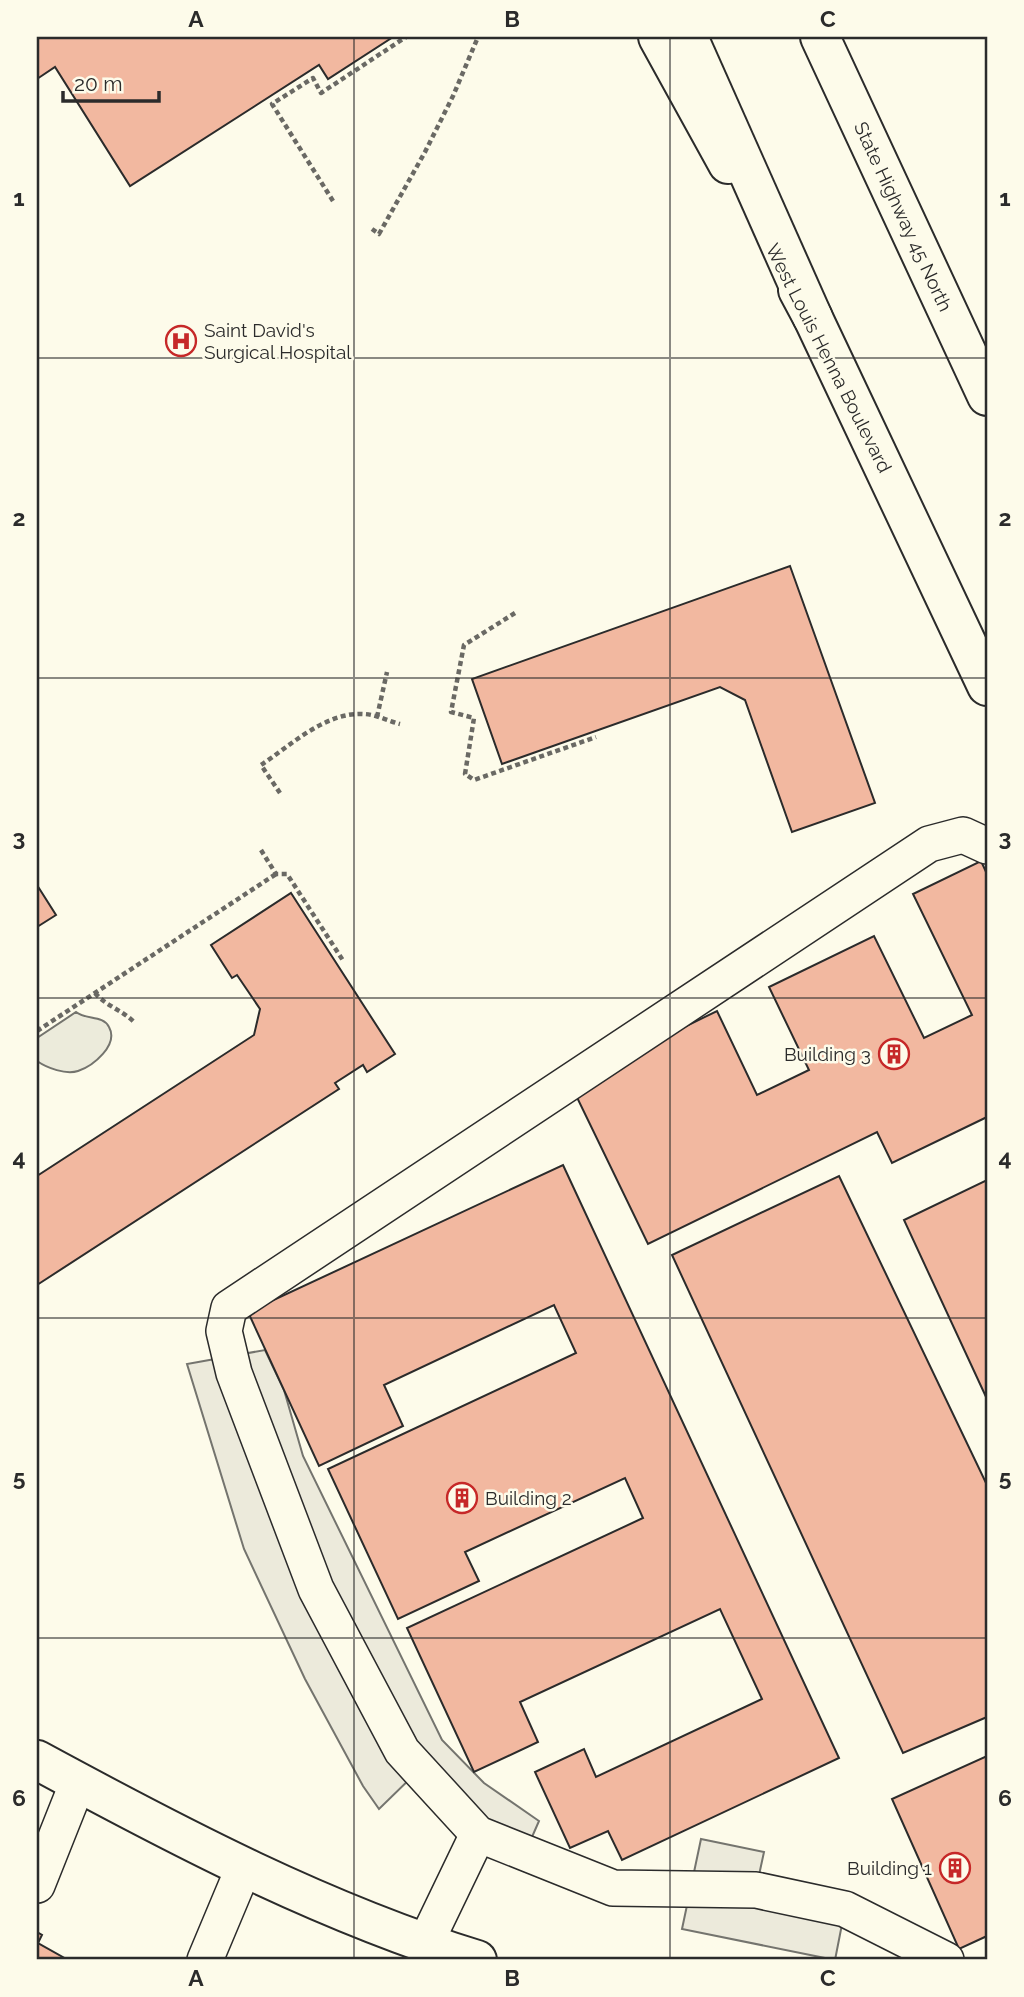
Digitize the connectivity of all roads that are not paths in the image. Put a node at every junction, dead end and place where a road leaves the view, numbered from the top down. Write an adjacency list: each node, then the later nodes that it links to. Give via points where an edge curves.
1 (658, 37): 4 (main road, West Louis Henna Boulevard)
2 (688, 37): 4 (main road)
3 (820, 37): 5 (main road, State Highway 45 North)
4 (813, 318): 6 (main road, West Louis Henna Boulevard)
5 (987, 396)
6 (987, 686)
7 (987, 846): 10 (lane, via 963,835 929,844 229,1308 224,1331 234,1373 316,1589 402,1751)
8 (37, 1760): 9 (main road)
9 (78, 1782): 11 (main road); 12 (lane)
10 (478, 1834): 13 (lane); 16 (lane, via 613,1888 756,1890 845,1909)
11 (244, 1867): 13 (main road, via 333,1909); 14 (lane)
12 (37, 1885)
13 (425, 1944): 15 (main road)
14 (205, 1960)
15 (477, 1960)
16 (946, 1960)

